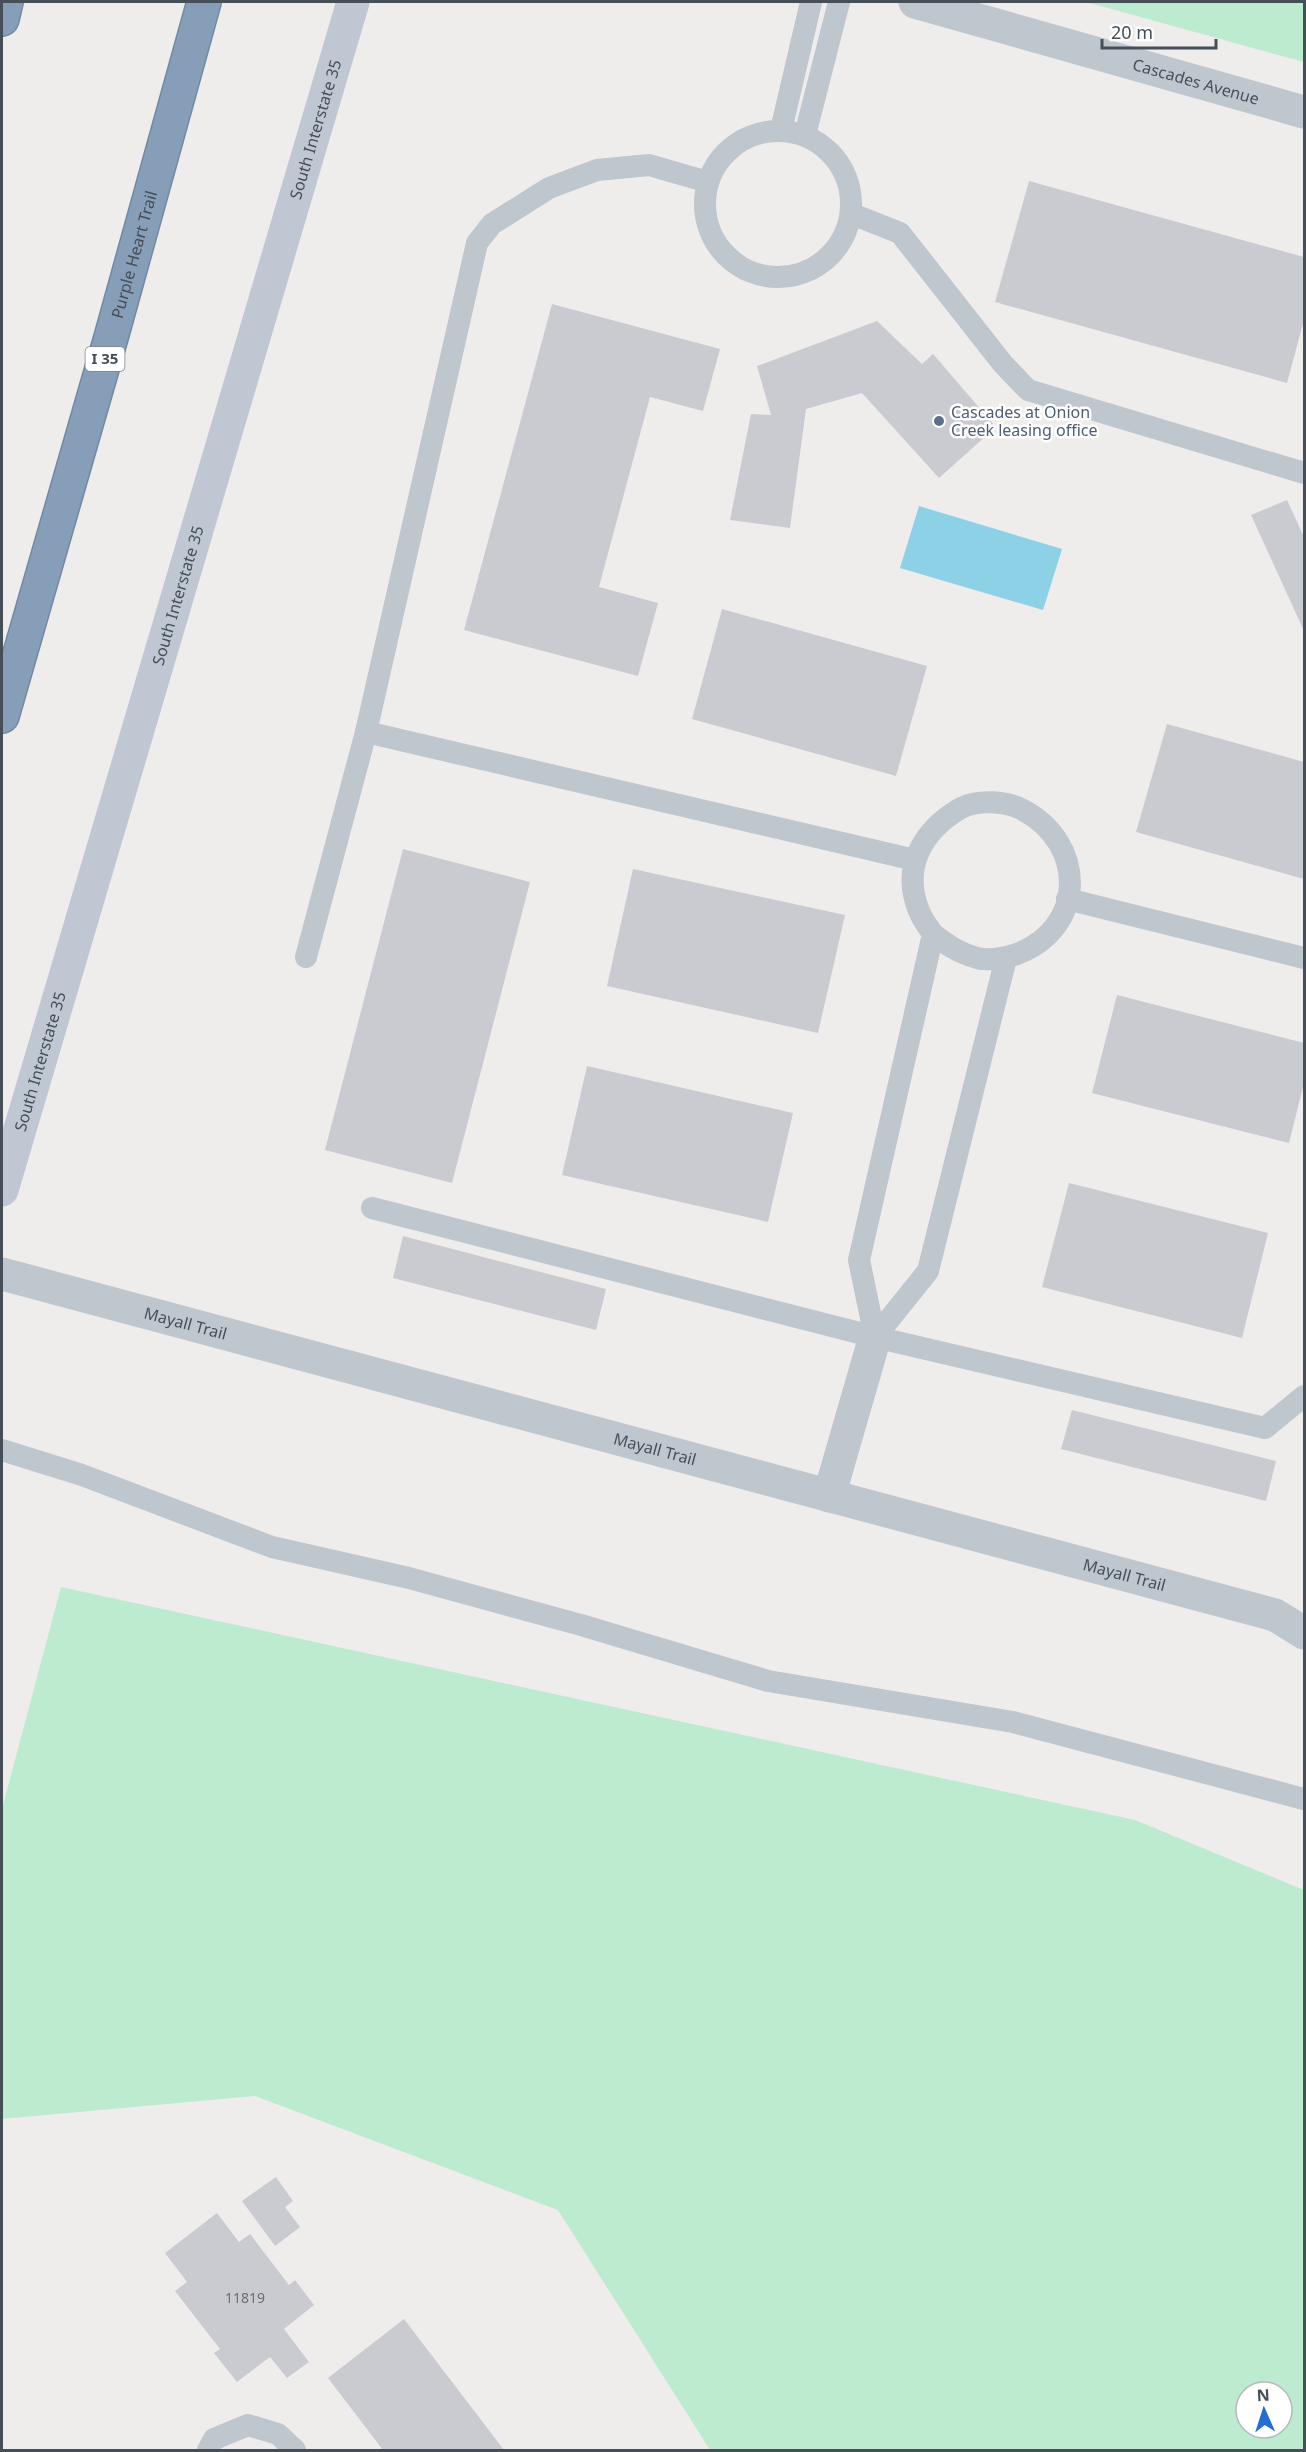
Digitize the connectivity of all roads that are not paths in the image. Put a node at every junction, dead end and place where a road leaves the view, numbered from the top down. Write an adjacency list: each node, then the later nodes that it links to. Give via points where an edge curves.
1 (6, 2): 7 (highway)
2 (204, 2): 14 (highway, Purple Heart Trail / I 35)
3 (353, 2): 22 (main road, South Interstate 35)
4 (811, 2): 9 (lane)
5 (838, 2): 10 (lane)
6 (915, 2): 8 (street, Cascades Avenue)
7 (2, 19)
8 (1305, 112)
9 (781, 130): 10 (lane); 11 (lane, via 757,133 735,143 718,161)
10 (805, 135): 12 (lane, via 827,147 843,166 851,189)
11 (708, 182): 12 (lane, via 704,206 709,230 721,250 740,266 762,276 786,277 810,271 830,257 845,237); 15 (lane, via 649,165 597,170 549,188 492,224 477,243)
12 (852, 214): 13 (lane, via 900,233 1028,390)
13 (1305, 473)
14 (2, 716)
15 (366, 732): 16 (lane); 19 (lane)
16 (915, 860): 17 (lane, via 926,837 944,818 966,806 991,802 1016,806 1039,818 1057,836 1068,859 1071,884); 18 (lane, via 913,886 919,912)
17 (1067, 899): 20 (lane, via 1052,932 1031,948); 21 (lane)
18 (933, 934): 20 (lane, via 954,950 979,959); 25 (lane, via 859,1260)
19 (306, 957)
20 (1006, 958): 25 (lane, via 928,1270)
21 (1305, 958)
22 (2, 1190)
23 (372, 1208): 25 (lane)
24 (2, 1274): 28 (street, Mayall Trail)
25 (875, 1337): 26 (lane, via 1265,1428); 28 (street)
26 (1305, 1396)
27 (2, 1450): 30 (lane, via 82,1475 272,1546 409,1578 768,1681 1013,1722)
28 (829, 1496): 29 (street, Mayall Trail, via 1275,1615)
29 (1305, 1633)
30 (1305, 1799)
31 (208, 2451): 32 (lane, via 214,2439 248,2425 278,2434)
32 (296, 2451)

